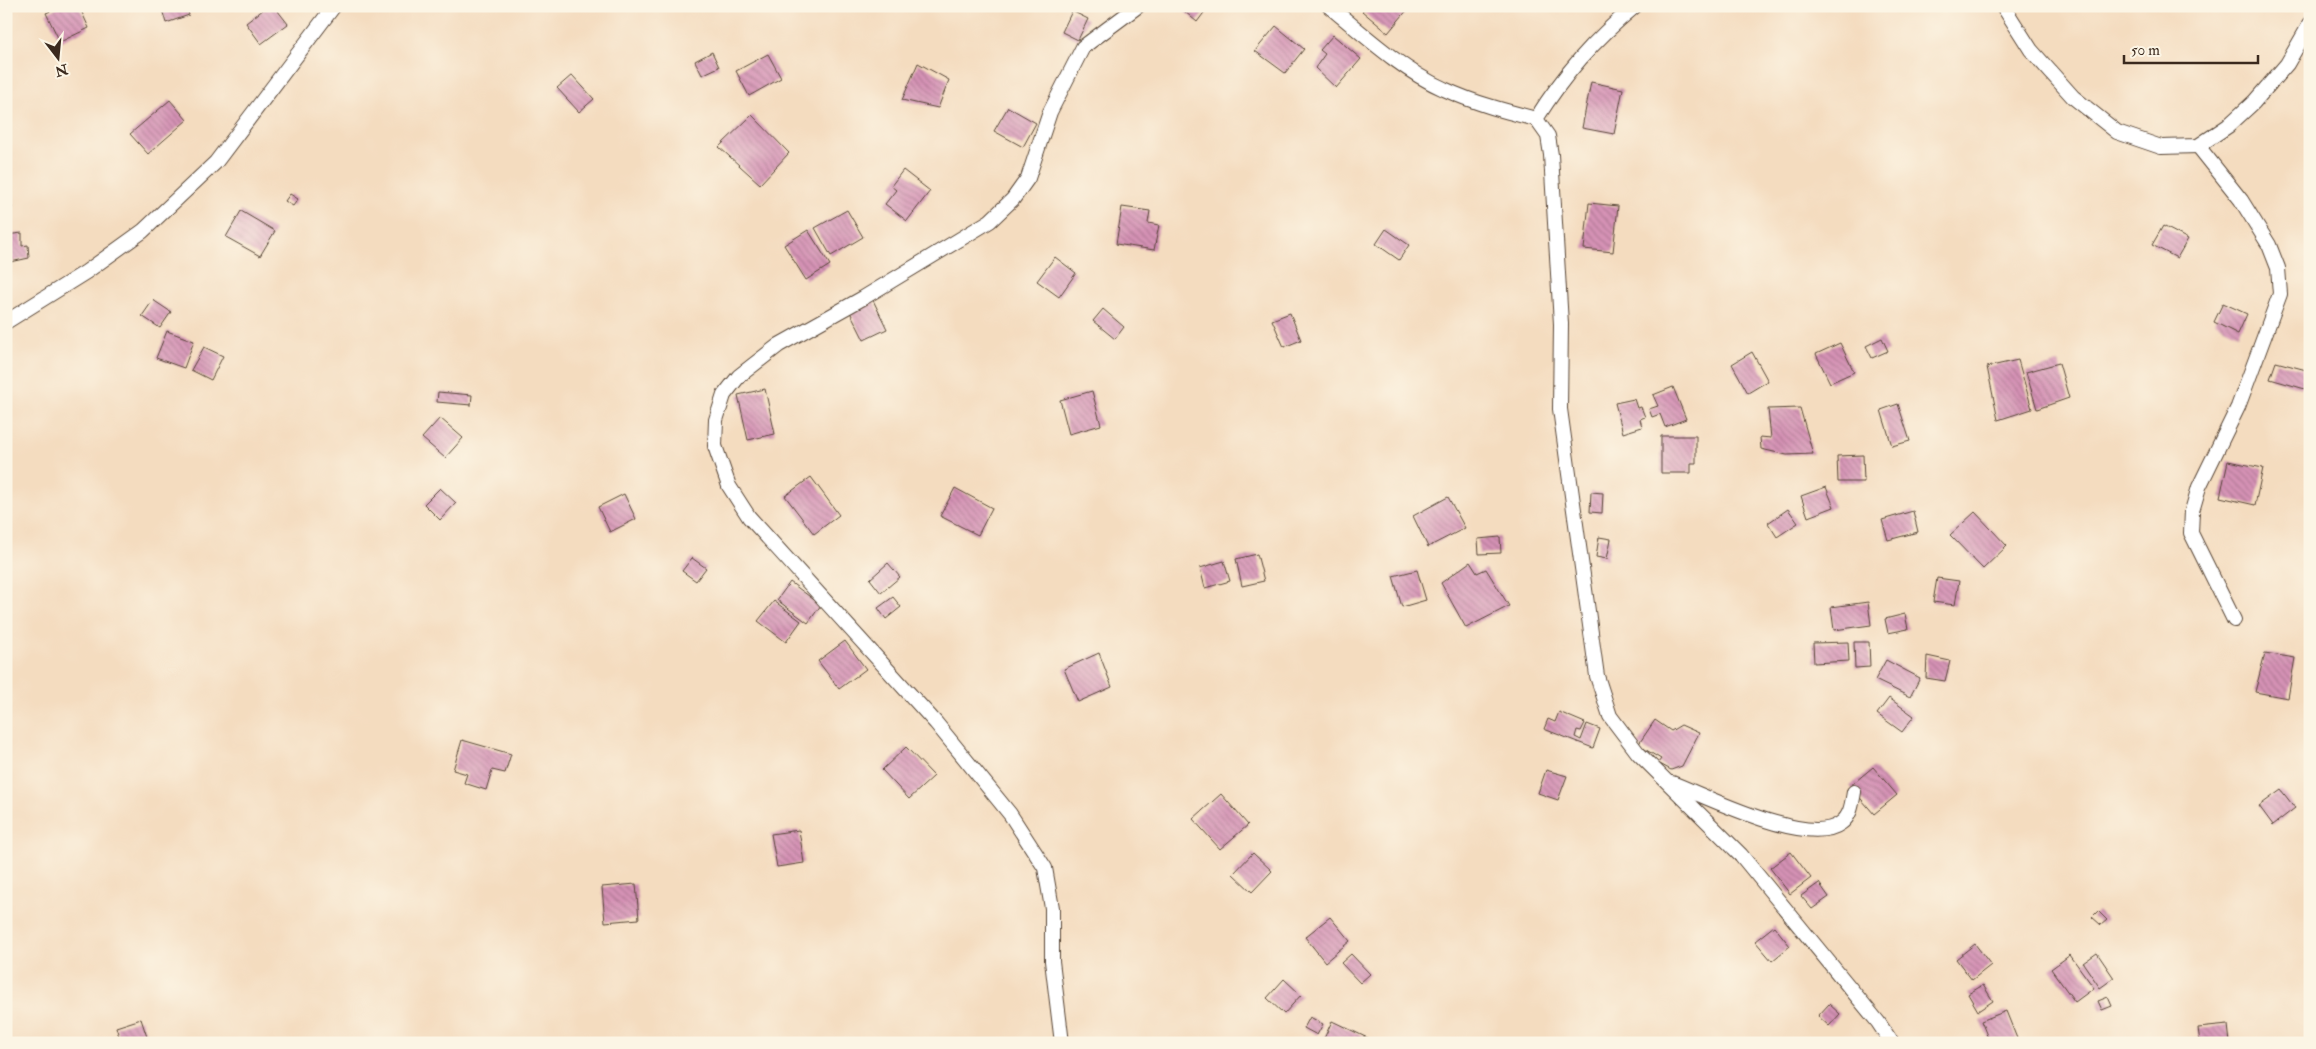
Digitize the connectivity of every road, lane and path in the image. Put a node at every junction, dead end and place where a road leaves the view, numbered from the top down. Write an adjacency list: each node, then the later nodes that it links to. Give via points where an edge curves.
1 (334, 6): 9 (street, via 216,162 143,231 86,272)
2 (1138, 6): 13 (street, via 1083,47 1050,112 1028,178 1013,199 990,221 863,298 779,344 739,376 724,395 716,420 715,446 720,466 728,486 749,517 936,723 1010,814 1045,868 1052,908 1052,961)
3 (1329, 6): 7 (street, via 1394,58 1443,89 1496,109)
4 (1635, 6): 7 (street, via 1601,34 1559,82)
5 (2003, 6): 8 (street, via 2031,50 2073,97 2117,132 2161,147)
6 (2310, 24): 8 (street, via 2287,64 2254,102 2228,126)
7 (1536, 119): 11 (street, via 1548,136 1551,155 1561,324 1560,409 1597,676 1610,716 1638,752)
8 (2198, 146): 10 (street, via 2241,200 2269,245 2278,268 2280,294 2238,408 2199,487 2192,511 2191,533)
9 (6, 322)
10 (2234, 620)
11 (1667, 781): 12 (street, via 1775,823 1805,830 1826,831 1842,823 1850,812); 14 (street, via 1741,855)
12 (1854, 792)
13 (1062, 1043)
14 (1892, 1043)

